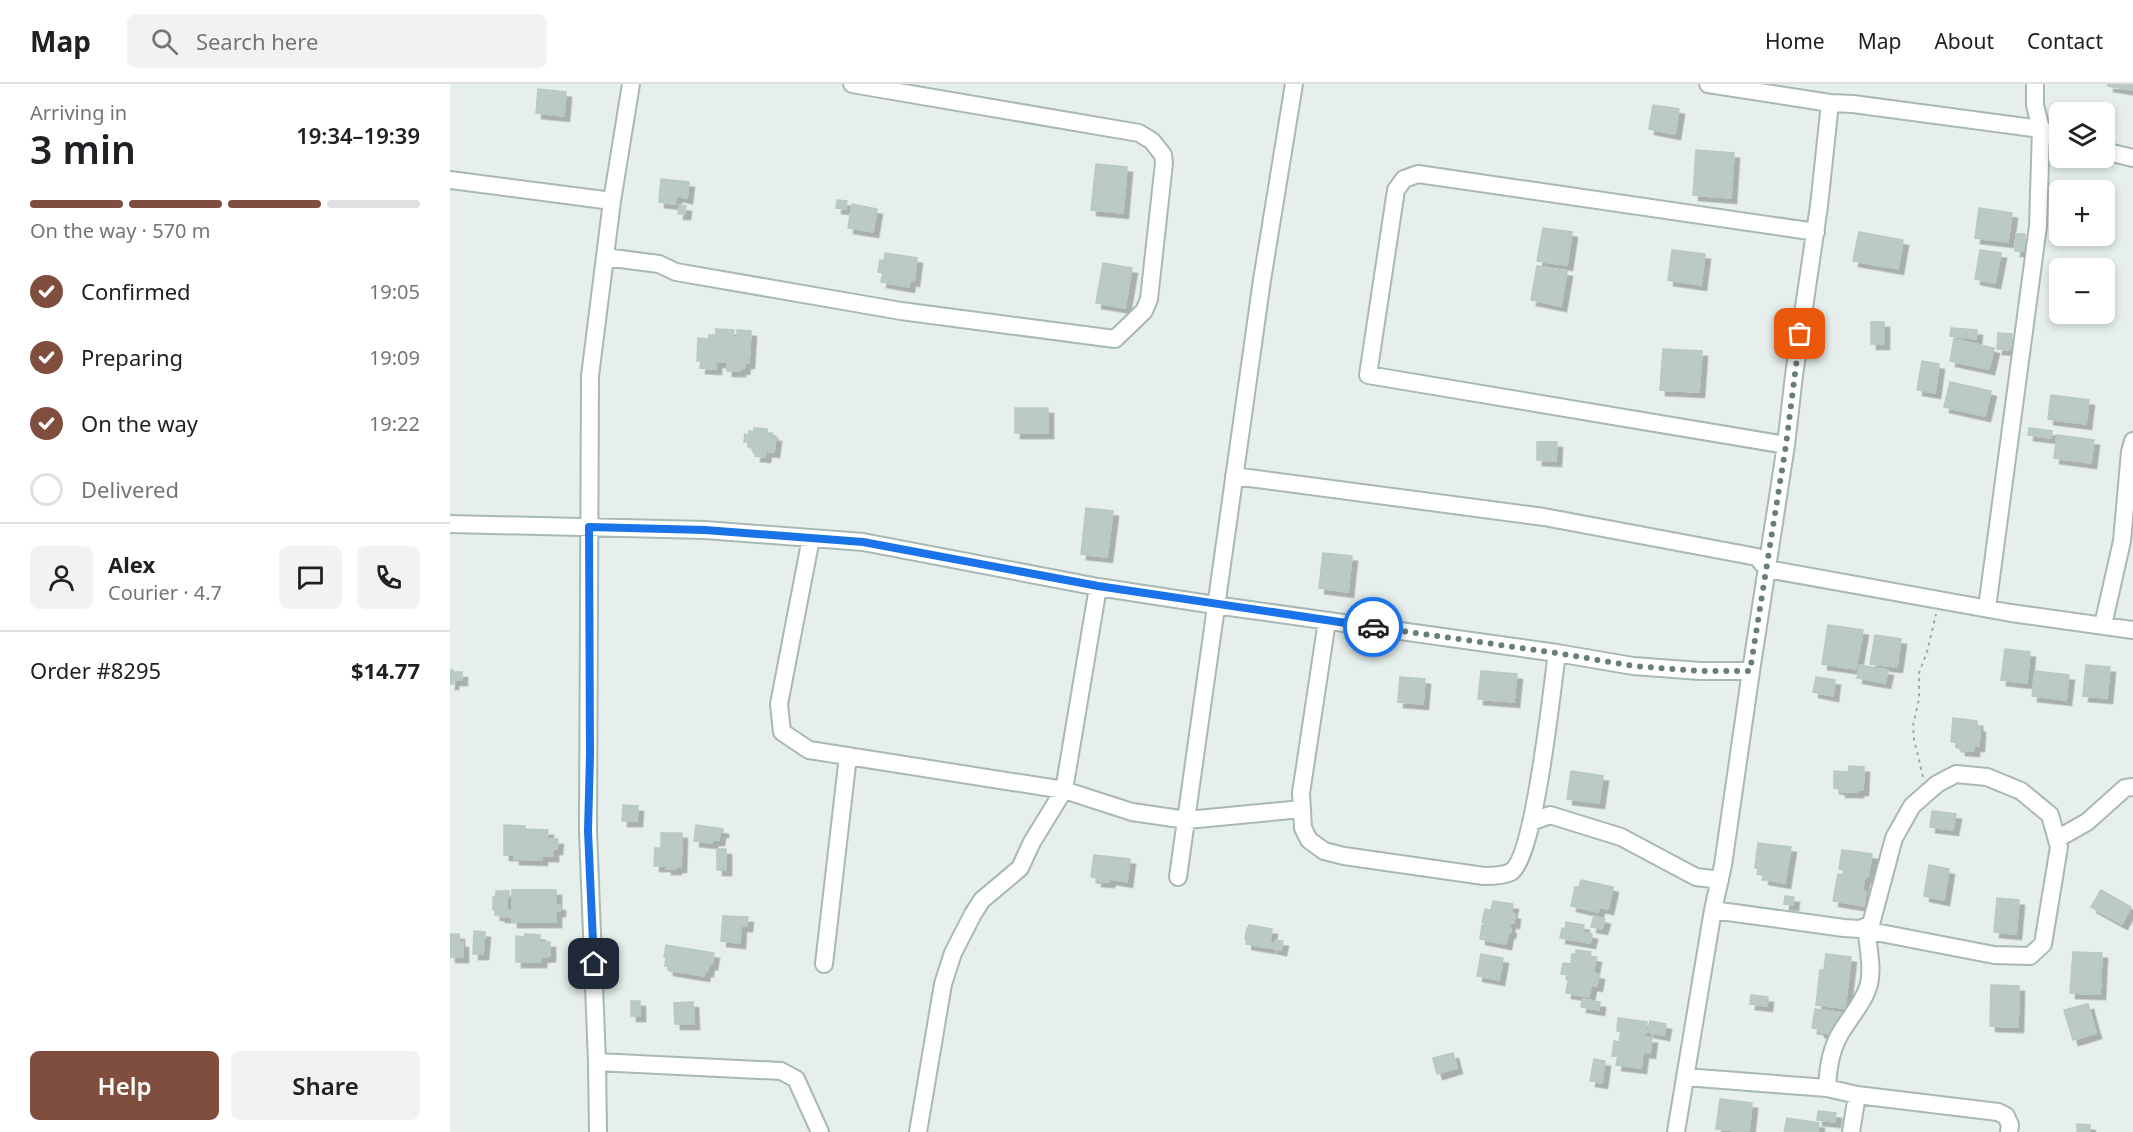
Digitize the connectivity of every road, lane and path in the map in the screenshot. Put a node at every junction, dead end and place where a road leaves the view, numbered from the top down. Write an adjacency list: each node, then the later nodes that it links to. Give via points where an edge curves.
1 (631, 84): 12 (street)
2 (852, 84): 14 (street, via 1098,124 1138,133 1152,141 1162,155 1164,173 1149,299 1144,311 1115,339 901,310)
3 (1294, 84): 17 (street)
4 (1708, 84): 6 (street)
5 (2035, 84): 7 (street)
6 (1830, 103): 7 (street); 13 (street)
7 (2041, 129): 8 (street); 25 (street, via 2038,226)
8 (2049, 134)
9 (2115, 154): 10 (street)
10 (2133, 158)
11 (450, 180): 12 (street)
12 (612, 201): 14 (street)
13 (1816, 232): 16 (street); 16 (street, via 1418,174 1404,179 1396,190 1368,375)
14 (605, 257): 19 (street, via 590,376)
15 (2133, 441): 27 (street, via 2122,541)
16 (1786, 445): 21 (street)
17 (1233, 476): 21 (street, via 1544,517 1757,557); 24 (street)
18 (450, 524): 19 (street)
19 (589, 527): 20 (street); 44 (street, via 588,831)
20 (811, 538): 22 (street, via 863,542); 31 (street, via 779,704 782,732 809,750)
21 (1767, 569): 23 (street); 30 (street)
22 (1098, 586): 24 (street); 33 (street)
23 (1942, 600): 25 (street); 34 (path, via 1919,673 1913,726 1923,777)
24 (1215, 605): 26 (street); 36 (street)
25 (1987, 608): 27 (street)
26 (1327, 621): 29 (street); 35 (street)
27 (2103, 624): 28 (street)
28 (2133, 630)
29 (1557, 653): 30 (street, via 1633,666); 37 (street)
30 (1750, 671): 40 (street)
31 (848, 756): 33 (street); 43 (street)
32 (2133, 786): 38 (street, via 2087,822)
33 (1064, 790): 36 (street, via 1132,812); 50 (street, via 1020,868 982,900 953,953 943,984)
34 (1922, 798): 38 (street, via 1956,774 1987,777 2021,791 2050,815); 42 (street, via 1912,806 1894,838 1871,924)
35 (1302, 809): 36 (street); 37 (street, via 1303,828 1309,840 1324,851 1484,876 1511,871 1518,863)
36 (1187, 820): 39 (street)
37 (1531, 822): 40 (street, via 1550,815 1621,837 1696,877)
38 (2057, 838): 42 (street, via 2059,847 2043,944 2030,956 1994,955)
39 (1178, 877)
40 (1720, 880): 41 (street)
41 (1713, 909): 42 (street); 45 (street)
42 (1864, 931): 46 (street, via 1870,968 1868,988 1833,1050)
43 (824, 964)
44 (597, 1062): 48 (street); 49 (street, via 781,1071 796,1079)
45 (1685, 1077): 46 (street); 51 (street)
46 (1827, 1088): 47 (street)
47 (1857, 1095): 52 (street); 53 (street, via 1998,1112 2006,1116)
48 (598, 1132)
49 (820, 1132)
50 (918, 1132)
51 (1676, 1132)
52 (1851, 1132)
53 (2009, 1132)

